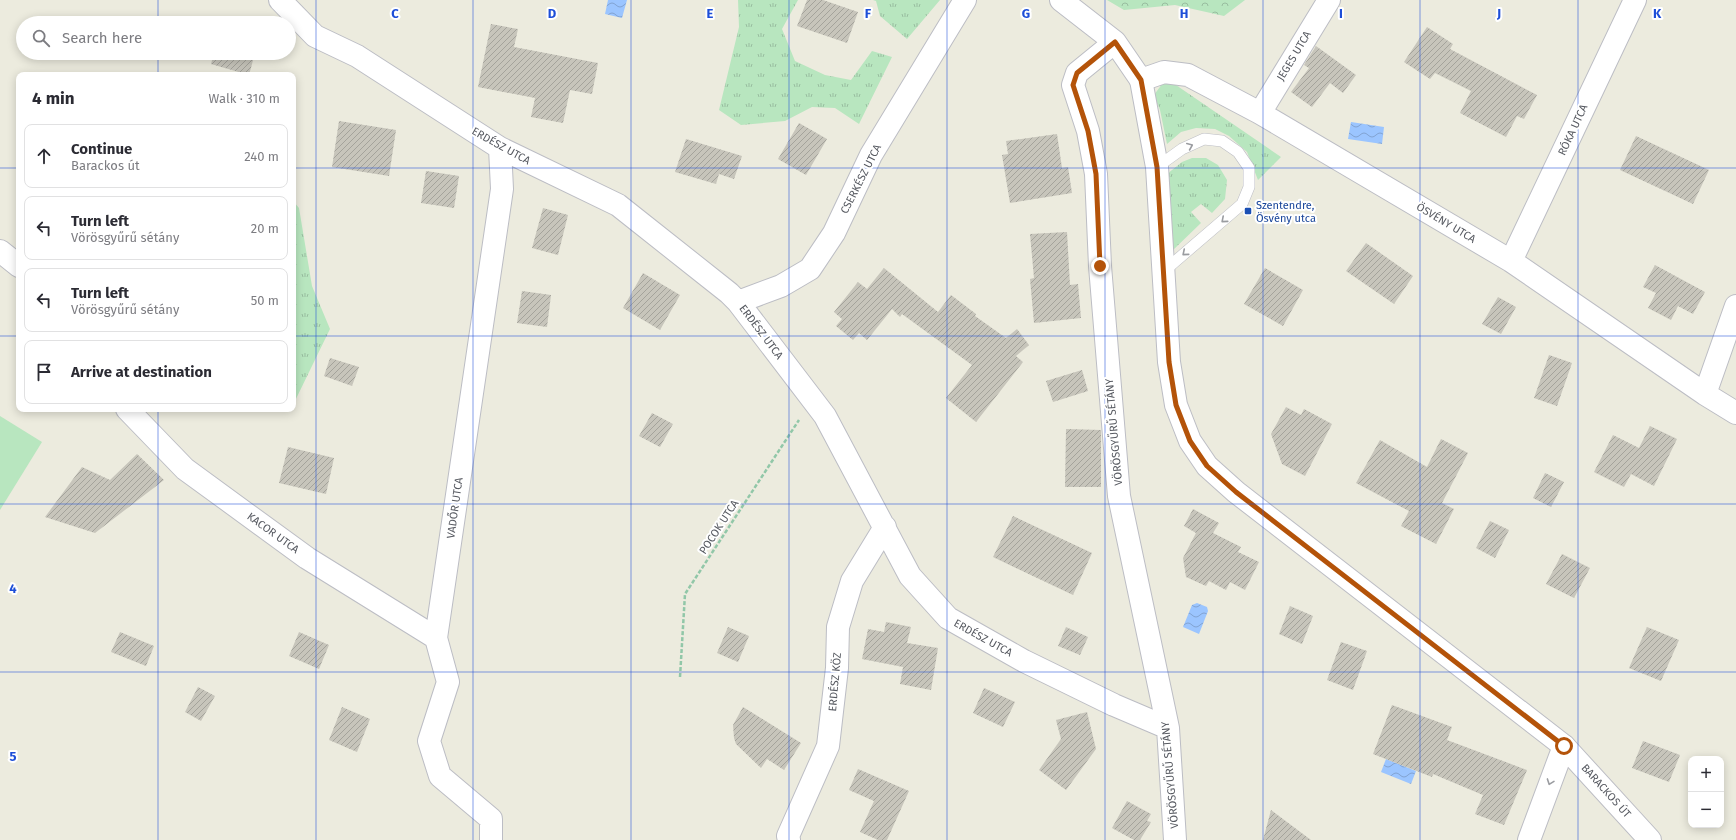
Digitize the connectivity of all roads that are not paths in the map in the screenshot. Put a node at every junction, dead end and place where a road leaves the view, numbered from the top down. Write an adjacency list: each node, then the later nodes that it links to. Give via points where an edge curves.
1 (280, 0): 7 (street, ERDÉSZ UTCA)
2 (965, 0): 17 (street, CSERKÉSZ UTCA, via 871,155 834,233 810,269 781,286)
3 (1061, 0): 8 (street, BARACKOS ÚT)
4 (1329, 0): 10 (street, JEGES UTCA)
5 (1635, 0): 14 (street, RÓKA UTCA)
6 (296, 16): 11 (street, ERDÉSZ UTCA, via 315,36 357,56)
7 (296, 16)
8 (1115, 42): 9 (street, BARACKOS ÚT); 24 (street, VÖRÖSGYŰRŰ SÉTÁNY, via 1077,73 1073,85 1088,131 1096,174 1100,266 1119,496)
9 (1141, 80): 10 (street, ÖSVÉNY UTCA, via 1164,72 1188,75); 12 (street, BARACKOS ÚT)
10 (1260, 113): 14 (street, ÖSVÉNY UTCA)
11 (500, 148): 17 (street, ERDÉSZ UTCA, via 618,205); 23 (street, VADŐR UTCA, via 502,189)
12 (1157, 167): 16 (street, BARACKOS ÚT); 16 (lane, one-way to 16, via 1182,149 1204,139 1222,141 1238,152 1249,168 1249,187 1242,204)
13 (0, 251): 15 (street)
14 (1511, 261): 19 (street, ÖSVÉNY UTCA)
15 (16, 264)
16 (1164, 271): 25 (street, BARACKOS ÚT, via 1169,362 1176,405 1190,441 1207,466 1236,492)
17 (738, 302): 22 (street, ERDÉSZ UTCA, via 825,416)
18 (1736, 306): 19 (street)
19 (1705, 394): 21 (street, ÖSVÉNY UTCA)
20 (130, 412): 23 (street, KACOR UTCA, via 185,469 307,558)
21 (1736, 413)
22 (885, 527): 24 (street, ERDÉSZ UTCA, via 910,576 948,618 1024,661); 27 (street, ERDÉSZ KÖZ, via 852,581 838,627 838,668 828,746 788,836)
23 (436, 638): 26 (street, VADŐR UTCA, via 448,682 429,741 440,776 492,819)
24 (1168, 728): 28 (street, VÖRÖSGYŰRŰ SÉTÁNY)
25 (1564, 746): 29 (street, one-way to 29); 30 (street, BARACKOS ÚT)
26 (492, 840)
27 (789, 840)
28 (1175, 840)
29 (1529, 840)
30 (1650, 840)

